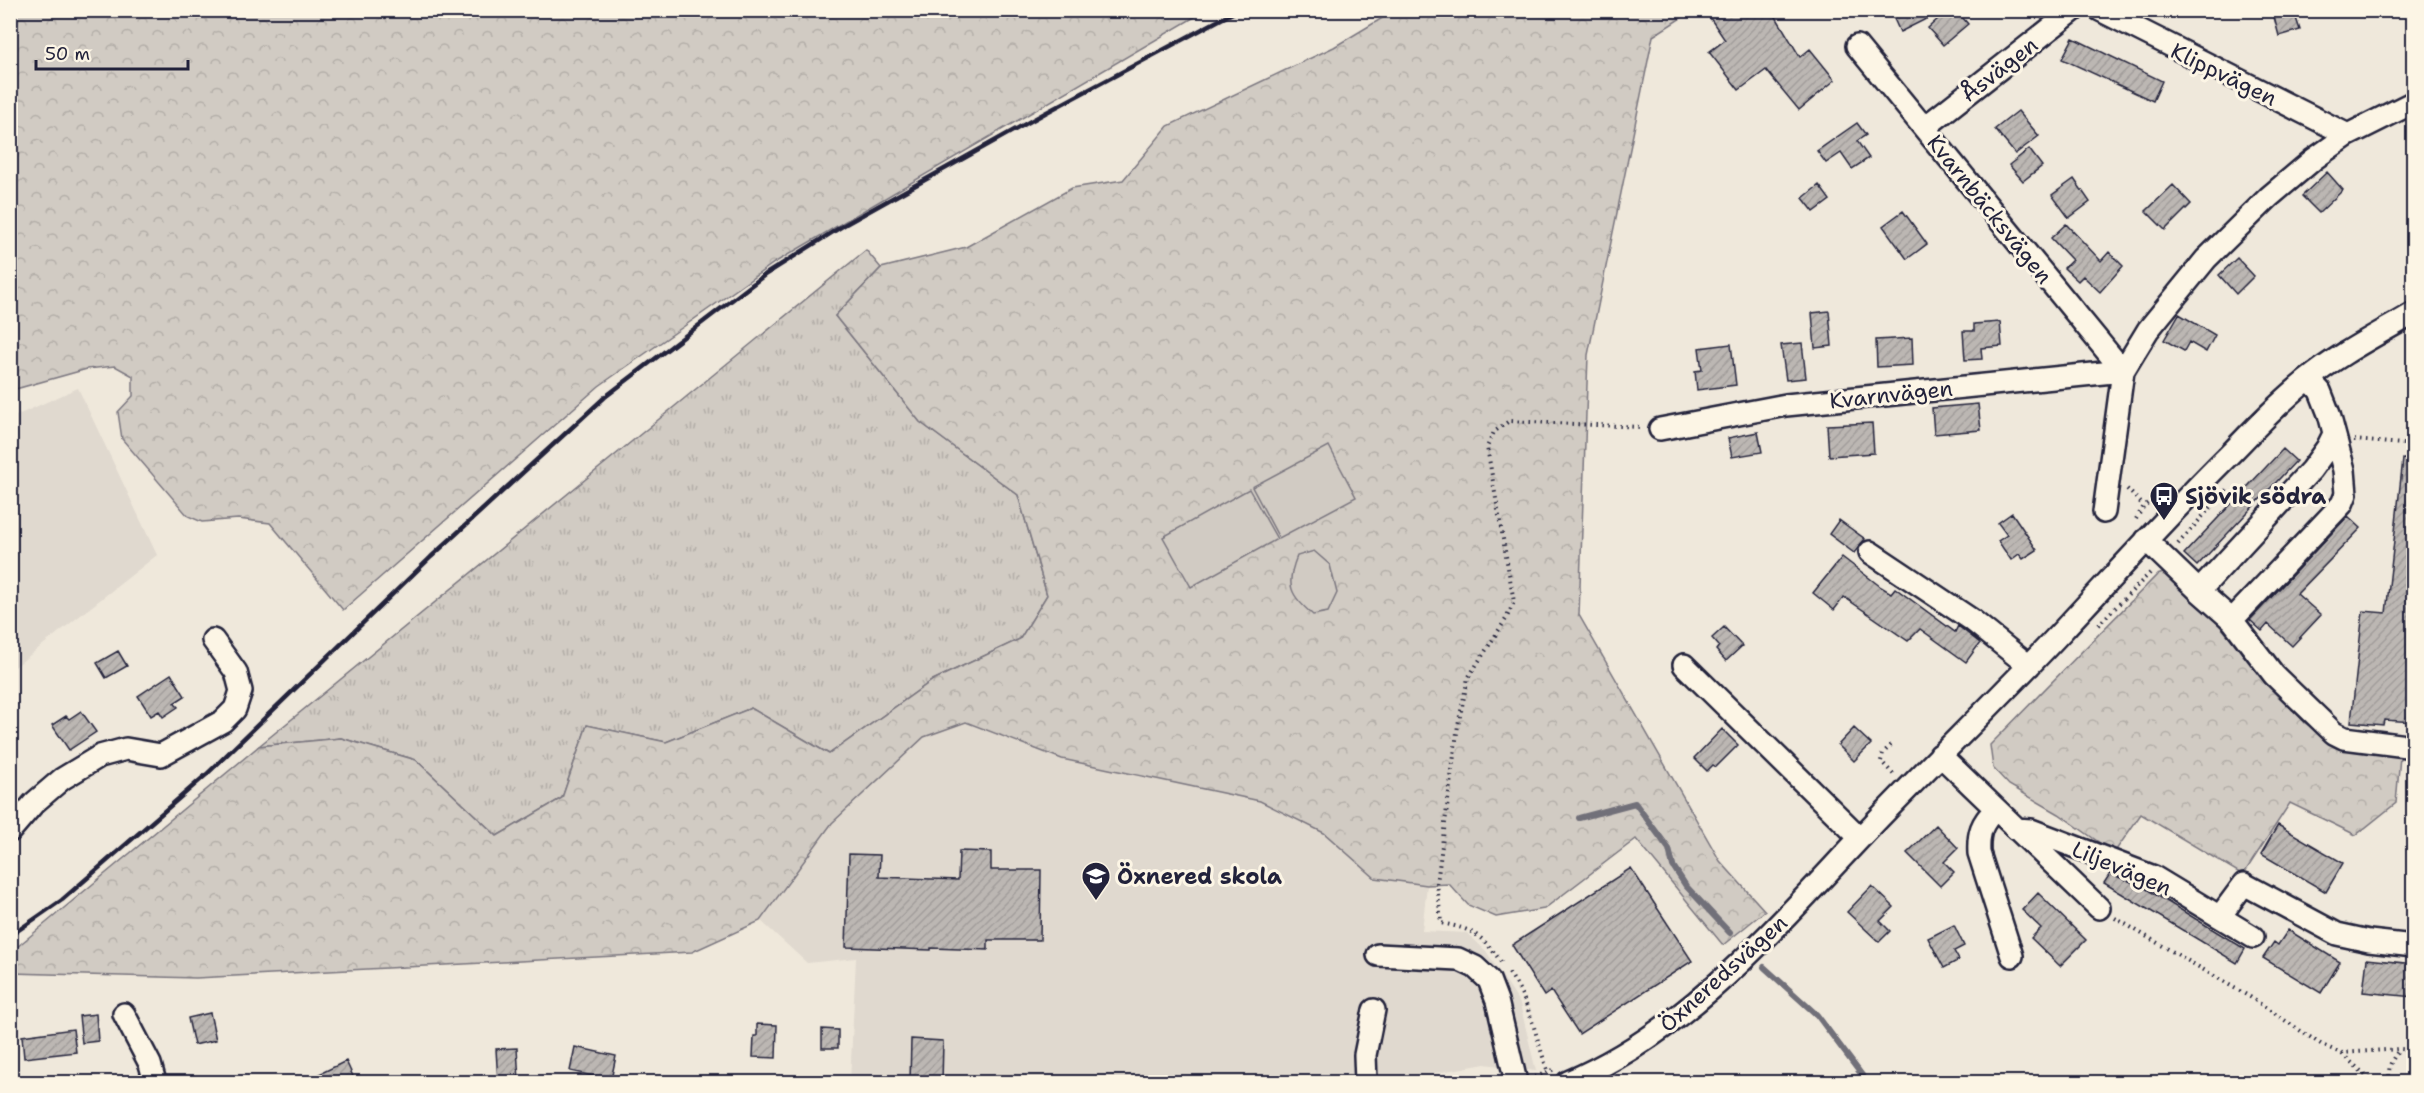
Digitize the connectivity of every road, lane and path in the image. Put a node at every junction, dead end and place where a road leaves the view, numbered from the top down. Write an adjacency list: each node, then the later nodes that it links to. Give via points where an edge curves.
1 (2074, 10): 5 (street, Åsvägen)
2 (2100, 10): 6 (street, Klippvägen)
3 (1857, 46): 5 (street, Kvarnbäcksvägen)
4 (2414, 102): 6 (street)
5 (1924, 128): 8 (street, Kvarnbäcksvägen)
6 (2348, 135): 8 (street, via 2269,197 2206,259 2148,330)
7 (2414, 314): 9 (street, Öxneredsvägen)
8 (2123, 371): 10 (street, Kvarnvägen, via 1786,405); 13 (street)
9 (2309, 379): 11 (street, via 2320,391); 14 (street, Öxneredsvägen)
10 (1660, 429): 40 (path, via 1509,422 1494,432 1487,447 1514,602 1468,678 1437,883 1441,923 1467,928 1481,938 1516,982)
11 (2335, 438): 12 (path); 16 (street, via 2311,471); 17 (street, via 2346,484 2342,504)
12 (2414, 445)
13 (2103, 512)
14 (2146, 540): 16 (street); 20 (street, Öxneredsvägen)
15 (1870, 552): 20 (street, via 1972,620)
16 (2199, 591): 17 (street)
17 (2232, 620): 22 (street, via 2274,675 2334,733 2353,740)
18 (213, 640): 27 (street, via 236,672 241,691 235,709 223,721 161,756 126,749 100,756 62,779)
19 (1684, 666): 28 (street)
20 (2030, 666): 23 (street, Öxneredsvägen)
21 (1890, 745): 24 (path, via 1881,761)
22 (2414, 747)
23 (1940, 755): 25 (street); 28 (street, Öxneredsvägen)
24 (1898, 779)
25 (1996, 809): 26 (street); 34 (street, via 1981,826 1979,853)
26 (2016, 829): 29 (street); 30 (street, Liljevägen, via 2031,830 2154,878)
27 (10, 831)
28 (1860, 838): 44 (street, Öxneredsvägen, via 1718,983 1657,1033)
29 (2099, 908): 39 (path)
30 (2220, 915): 31 (street, Liljevägen); 32 (street, via 2244,884 2337,934)
31 (2253, 937)
32 (2414, 946)
33 (1378, 955): 43 (street, via 1458,959 1490,980)
34 (2012, 956)
35 (1374, 1010): 42 (street, via 1365,1055)
36 (124, 1014): 41 (street, via 150,1064)
37 (2400, 1049): 38 (path); 39 (path); 46 (path, via 2391,1061)
38 (2414, 1050)
39 (2341, 1053): 45 (path)
40 (1548, 1072)
41 (155, 1083)
42 (1366, 1083)
43 (1516, 1083)
44 (1568, 1083)
45 (2373, 1083)
46 (2390, 1083)

